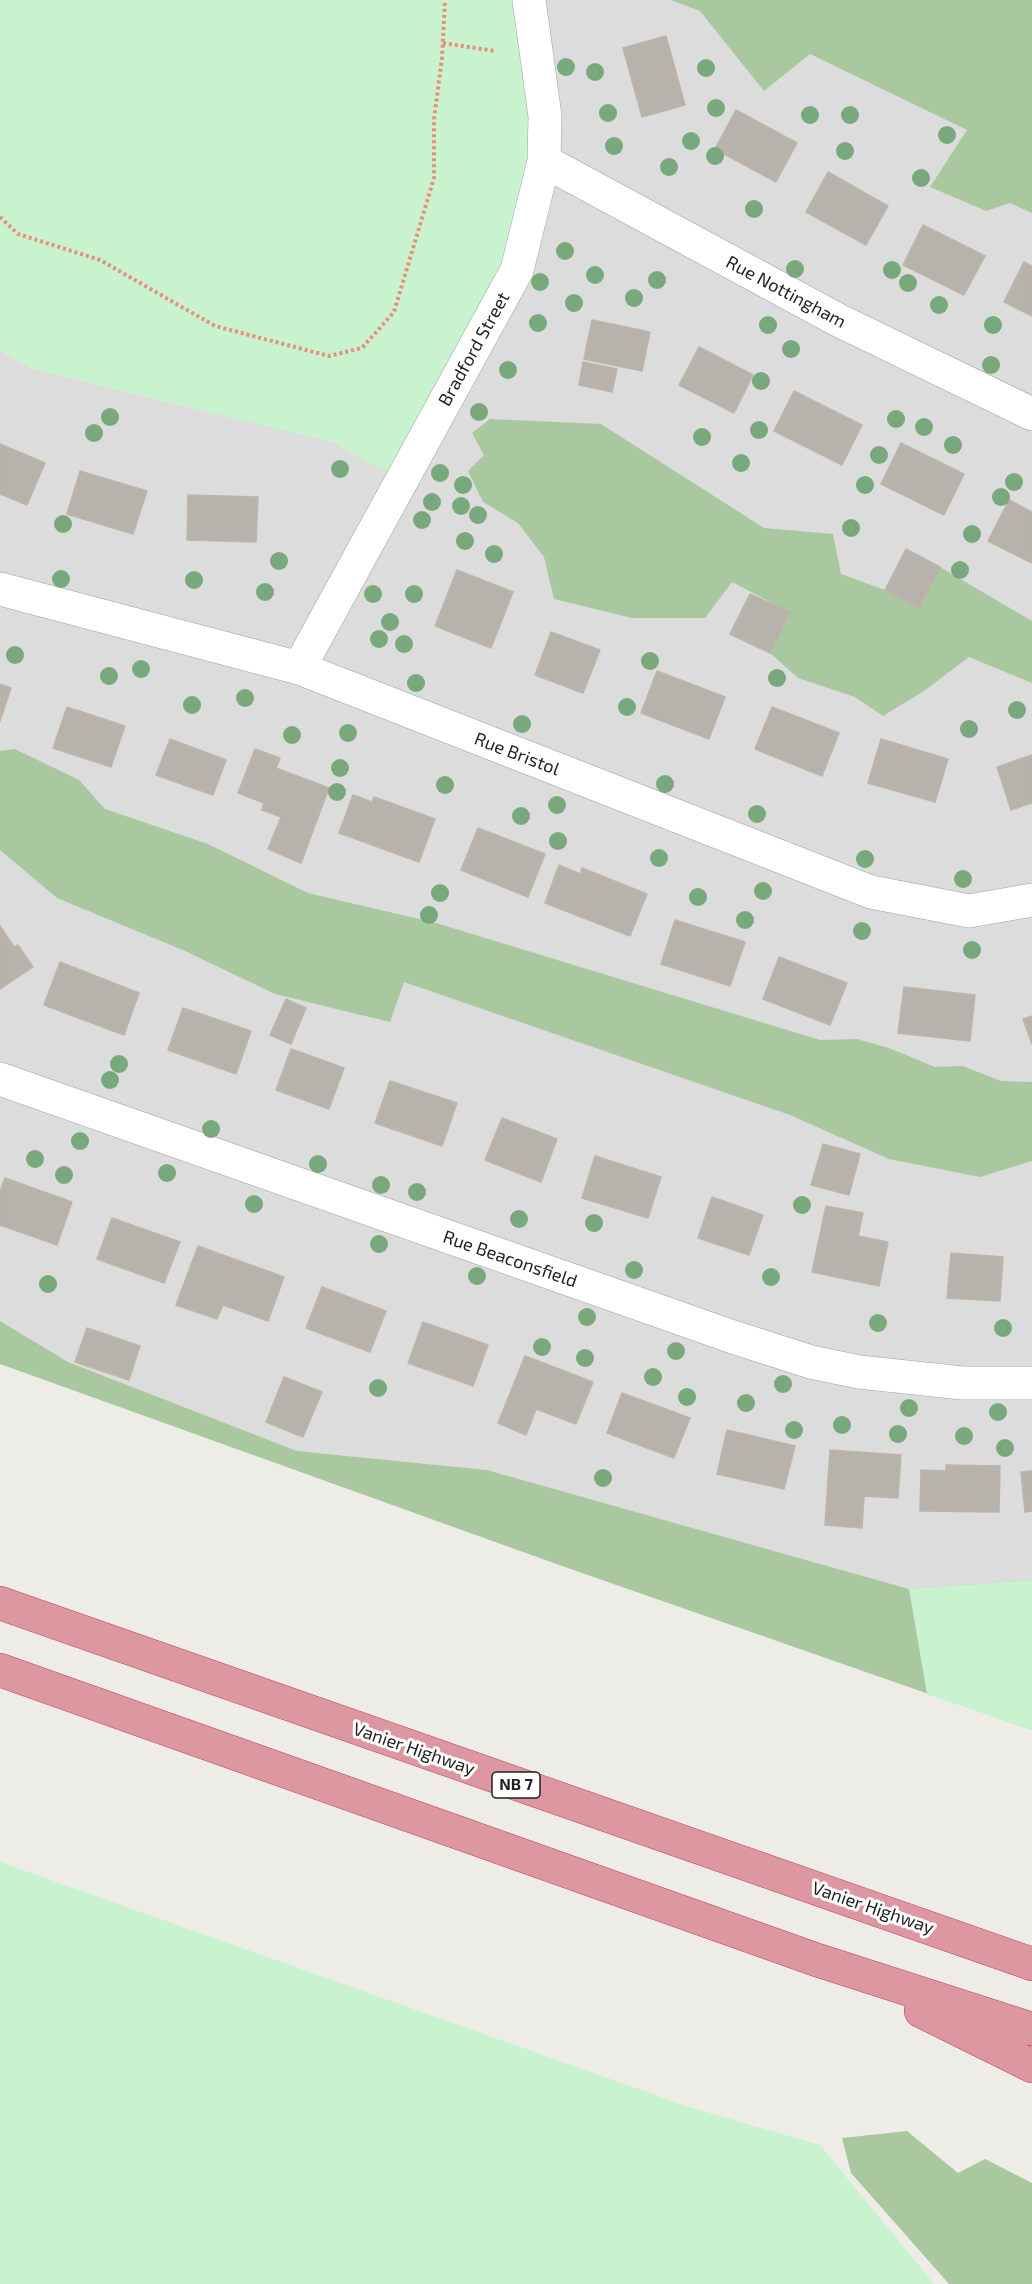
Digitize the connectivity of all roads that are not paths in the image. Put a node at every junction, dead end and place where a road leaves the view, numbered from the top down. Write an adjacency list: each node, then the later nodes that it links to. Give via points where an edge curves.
1 (529, 0): 2 (street, Bradford Street, via 545,116)
2 (544, 161): 3 (street, Rue Nottingham, via 838,320); 5 (street, Bradford Street, via 517,270)
3 (1032, 414)
4 (0, 589): 5 (street, Rue Bristol)
5 (299, 668): 6 (street, Rue Bristol, via 871,892 969,911)
6 (1032, 900)
7 (0, 1078): 8 (street, Rue Beaconsfield, via 811,1362 859,1372 962,1383)
8 (1032, 1383)
9 (0, 1603): 12 (highway, Vanier Highway / NB 7)
10 (0, 1670): 11 (highway)
11 (817, 1960): 13 (highway); 14 (highway)
12 (1032, 1964)
13 (1032, 2030)
14 (1032, 2066)

